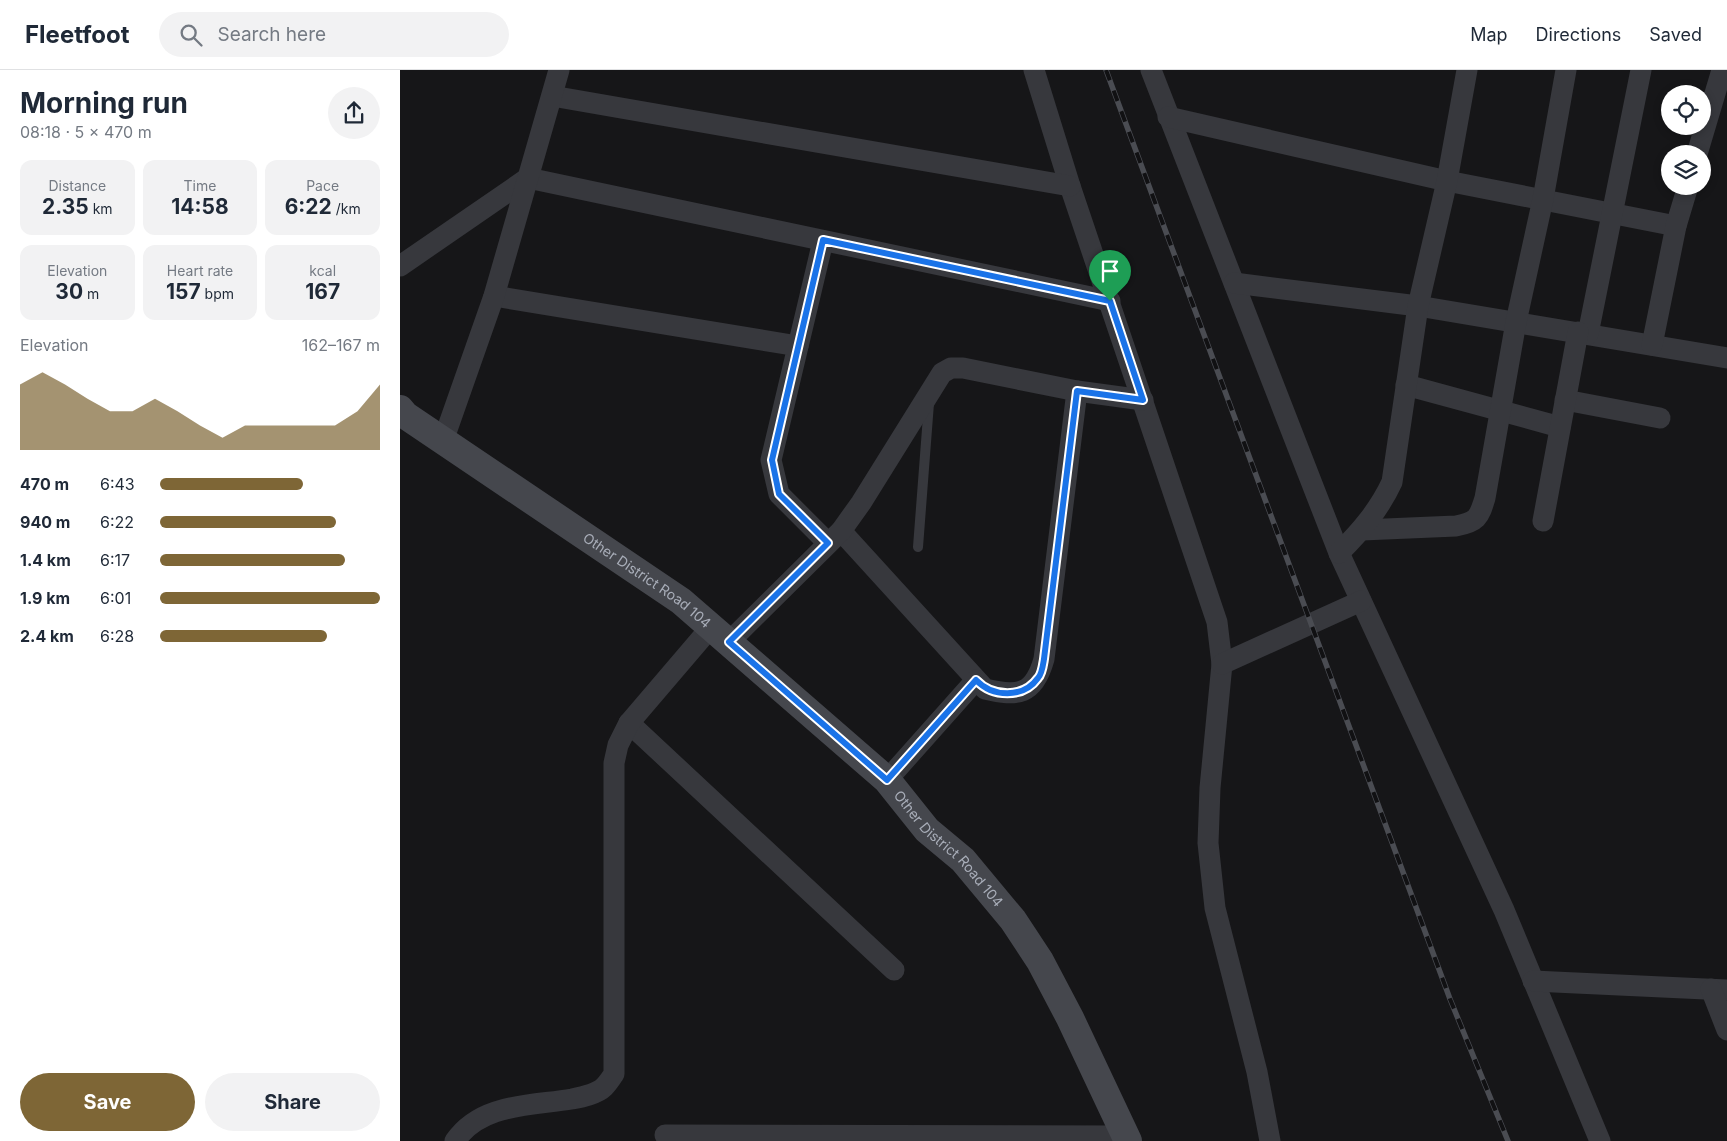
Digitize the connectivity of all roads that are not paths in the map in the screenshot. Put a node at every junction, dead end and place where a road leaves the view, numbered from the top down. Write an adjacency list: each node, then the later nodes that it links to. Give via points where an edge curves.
1 (559, 70): 8 (street)
2 (1034, 70): 13 (street)
3 (1151, 70): 9 (street)
4 (1467, 70): 12 (street)
5 (1566, 70): 15 (street)
6 (1641, 70): 16 (street)
7 (1722, 70): 10 (street)
8 (552, 96): 11 (street); 13 (street)
9 (1168, 117): 12 (street); 20 (street)
10 (1701, 145)
11 (528, 178): 18 (street); 19 (street); 21 (street)
12 (1446, 181): 15 (street); 23 (street)
13 (1070, 186): 22 (street)
14 (1685, 195): 17 (street)
15 (1543, 199): 16 (street); 24 (street)
16 (1613, 213): 17 (street); 25 (street)
17 (1676, 226): 26 (street)
18 (823, 240): 22 (street); 27 (street)
19 (400, 266)
20 (1234, 283): 23 (street); 43 (street)
21 (494, 296): 27 (street); 38 (street)
22 (1110, 301): 32 (street)
23 (1418, 306): 24 (street); 29 (street)
24 (1516, 322): 25 (street); 35 (street)
25 (1583, 333): 26 (street); 33 (street)
26 (1652, 345): 28 (street)
27 (798, 346): 41 (street, via 772,460 779,494)
28 (1727, 358)
29 (1406, 385): 35 (street); 40 (street, via 1392,482 1381,505)
30 (930, 389): 31 (street, via 942,373 952,368 963,368); 41 (street, via 866,494); 42 (lane)
31 (1077, 391): 32 (street); 47 (street, via 1039,678 1025,691 1006,694 985,689)
32 (1143, 400): 46 (street, via 1217,622)
33 (1565, 400): 36 (street); 37 (street)
34 (400, 410): 38 (street, Other District Road 104)
35 (1500, 411): 37 (street); 40 (street, via 1485,498 1480,515 1471,523)
36 (1660, 418)
37 (1560, 427): 39 (street)
38 (443, 441): 45 (street, Other District Road 104, via 681,601)
39 (1543, 521)
40 (1362, 530): 43 (street)
41 (835, 537): 45 (street); 47 (street)
42 (918, 547)
43 (1339, 553): 44 (street)
44 (1361, 601): 46 (street); 51 (street)
45 (720, 634): 48 (street); 49 (street, Other District Road 104)
46 (1222, 664): 57 (street, via 1208,843 1215,908 1257,1072)
47 (976, 680): 49 (street)
48 (629, 723): 50 (street); 56 (street, via 618,745 614,763 614,1074 604,1088 584,1097 504,1108 478,1118)
49 (887, 780): 55 (street, Other District Road 104, via 927,830 963,860 1013,920 1070,1018)
50 (894, 970)
51 (1534, 981): 52 (street); 58 (street)
52 (1719, 989): 53 (street)
53 (1727, 1030)
54 (665, 1135): 55 (street)
55 (1126, 1138)
56 (455, 1141)
57 (1270, 1141)
58 (1600, 1141)

